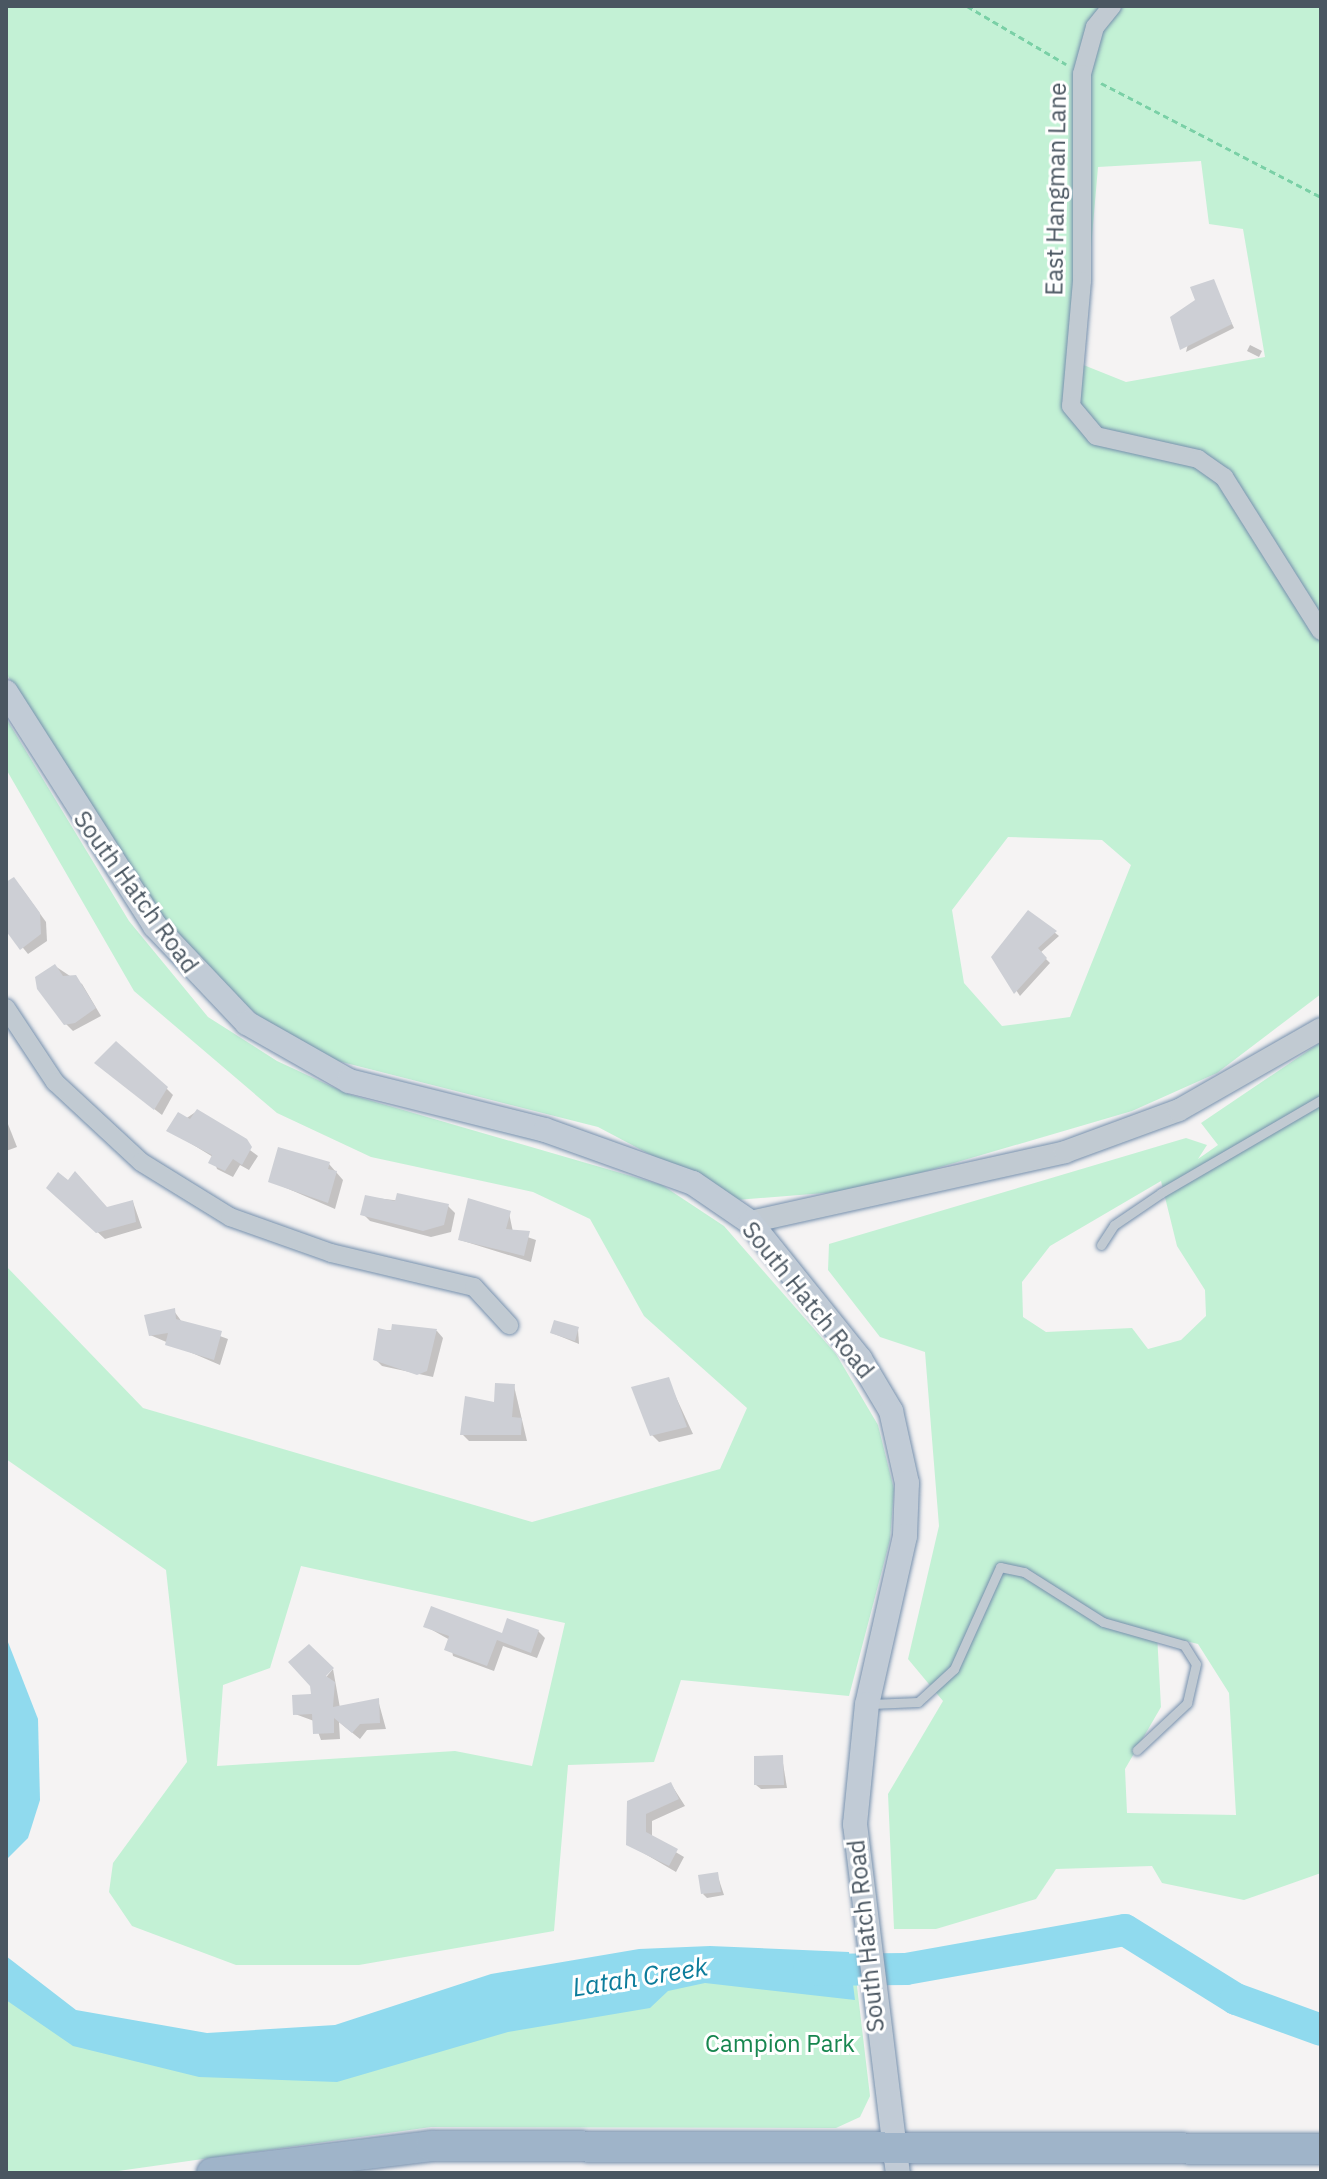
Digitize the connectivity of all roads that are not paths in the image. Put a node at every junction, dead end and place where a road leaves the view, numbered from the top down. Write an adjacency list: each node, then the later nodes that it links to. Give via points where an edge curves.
1 (1112, 6): 2 (street, East Hangman Lane, via 1095,27 1082,74 1082,281 1069,372 1075,418 1096,436 1198,459 1224,477)
2 (1321, 631)
3 (6, 692): 7 (main road, South Hatch Road, via 155,926 247,1023 349,1081 645,1161)
4 (6, 1008): 9 (street, via 55,1082 141,1162 179,1186 230,1217 331,1253 474,1287)
5 (1321, 1029): 7 (street, via 1179,1110 1065,1152)
6 (1321, 1100): 8 (lane, via 1161,1193 1114,1225)
7 (750, 1222): 10 (main road, South Hatch Road, via 860,1359 900,1443 905,1536)
8 (1101, 1245)
9 (509, 1325)
10 (867, 1704): 11 (lane, via 918,1702 954,1669 1000,1567 1024,1572 1103,1622 1184,1645 1196,1664 1187,1703); 13 (main road, South Hatch Road, via 855,1824 877,2039)
11 (1137, 1750)
12 (1321, 2149): 13 (highway)
13 (896, 2159): 14 (highway, via 431,2146)
14 (212, 2173)

